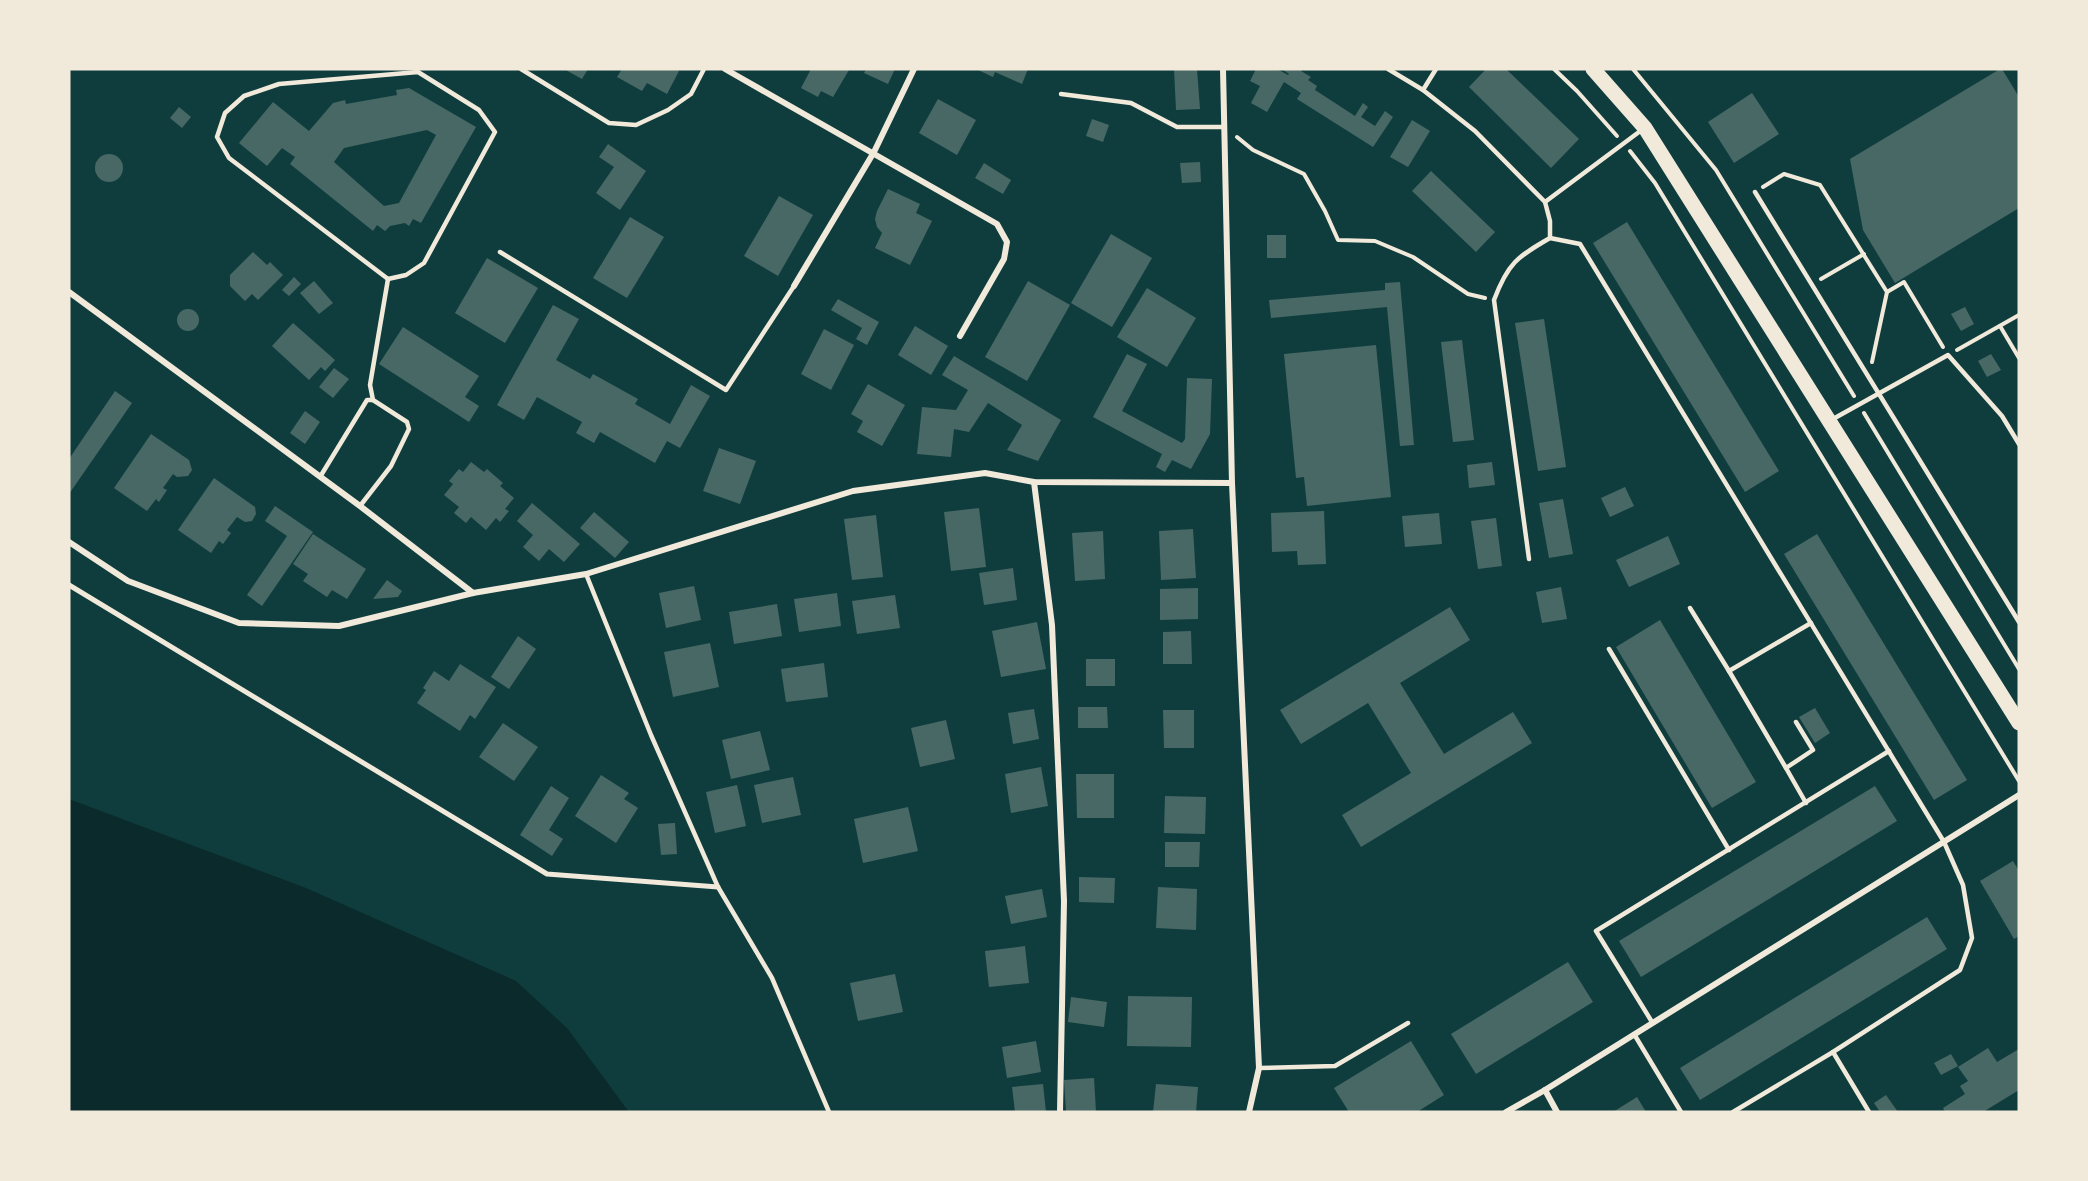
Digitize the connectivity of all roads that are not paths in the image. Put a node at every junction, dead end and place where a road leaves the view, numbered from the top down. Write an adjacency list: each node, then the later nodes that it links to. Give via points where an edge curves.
1 (520, 69): 2 (lane, via 609,123 636,125 691,94)
2 (704, 69)
3 (725, 69): 14 (street)
4 (914, 69): 14 (street)
5 (1223, 69): 12 (street)
6 (1388, 69): 10 (lane)
7 (1436, 69): 10 (lane)
8 (1593, 69): 13 (main road)
9 (419, 70): 19 (lane, via 479,110 495,132 424,263 406,275); 19 (lane, via 279,84 244,96 225,113 217,137 229,158)
10 (1423, 90): 16 (lane, via 1475,131)
11 (1061, 94): 12 (lane, via 1131,103 1177,127)
12 (1224, 127): 29 (street)
13 (1645, 128): 16 (lane); 25 (main road)
14 (874, 152): 20 (street); 22 (street, via 997,224 1007,242 1004,259)
15 (1755, 192): 23 (lane)
16 (1545, 202): 17 (lane)
17 (1550, 238): 32 (lane, via 1522,254 1503,275 1494,300); 38 (lane, via 1580,244)
18 (500, 252): 20 (lane, via 726,390)
19 (388, 279): 24 (lane, via 370,385)
20 (794, 286)
21 (69, 292): 27 (street)
22 (960, 336)
23 (1879, 392): 25 (lane); 26 (lane, via 1948,355 2002,416); 37 (lane)
24 (373, 400): 27 (lane, via 367,400); 30 (lane, via 407,422 409,429 391,466)
25 (1830, 420): 42 (main road)
26 (2019, 444)
27 (320, 477): 30 (street)
28 (1034, 483): 29 (street); 33 (street, via 986,473 853,491); 57 (street, via 1052,625 1064,901)
29 (1232, 483): 54 (street)
30 (360, 506): 35 (street)
31 (69, 542): 35 (street, via 128,581 239,623 339,626)
32 (1529, 559)
33 (586, 574): 35 (street); 49 (lane)
34 (69, 585): 49 (street, via 547,874)
35 (473, 593)
36 (1690, 608): 40 (lane)
37 (2019, 622)
38 (1811, 623): 40 (lane); 43 (lane)
39 (1609, 649): 48 (lane)
40 (1729, 671): 44 (lane)
41 (1796, 722): 44 (lane, via 1813,750)
42 (2019, 723)
43 (1888, 751): 46 (lane); 47 (lane)
44 (1786, 768): 46 (lane)
45 (2019, 795): 47 (street)
46 (1806, 803): 48 (lane)
47 (1944, 842): 51 (street); 53 (lane, via 1963,885 1972,938 1960,970)
48 (1729, 850): 51 (lane, via 1596,931)
49 (718, 887): 56 (lane, via 772,978)
50 (1407, 1023): 54 (lane, via 1335,1066)
51 (1652, 1023): 52 (street)
52 (1634, 1034): 55 (street); 61 (lane)
53 (1833, 1052): 62 (lane); 63 (lane)
54 (1259, 1068): 58 (street)
55 (1545, 1090): 59 (street); 60 (street)
56 (829, 1112)
57 (1060, 1112)
58 (1249, 1112)
59 (1506, 1112)
60 (1557, 1112)
61 (1681, 1112)
62 (1733, 1112)
63 (1869, 1112)

